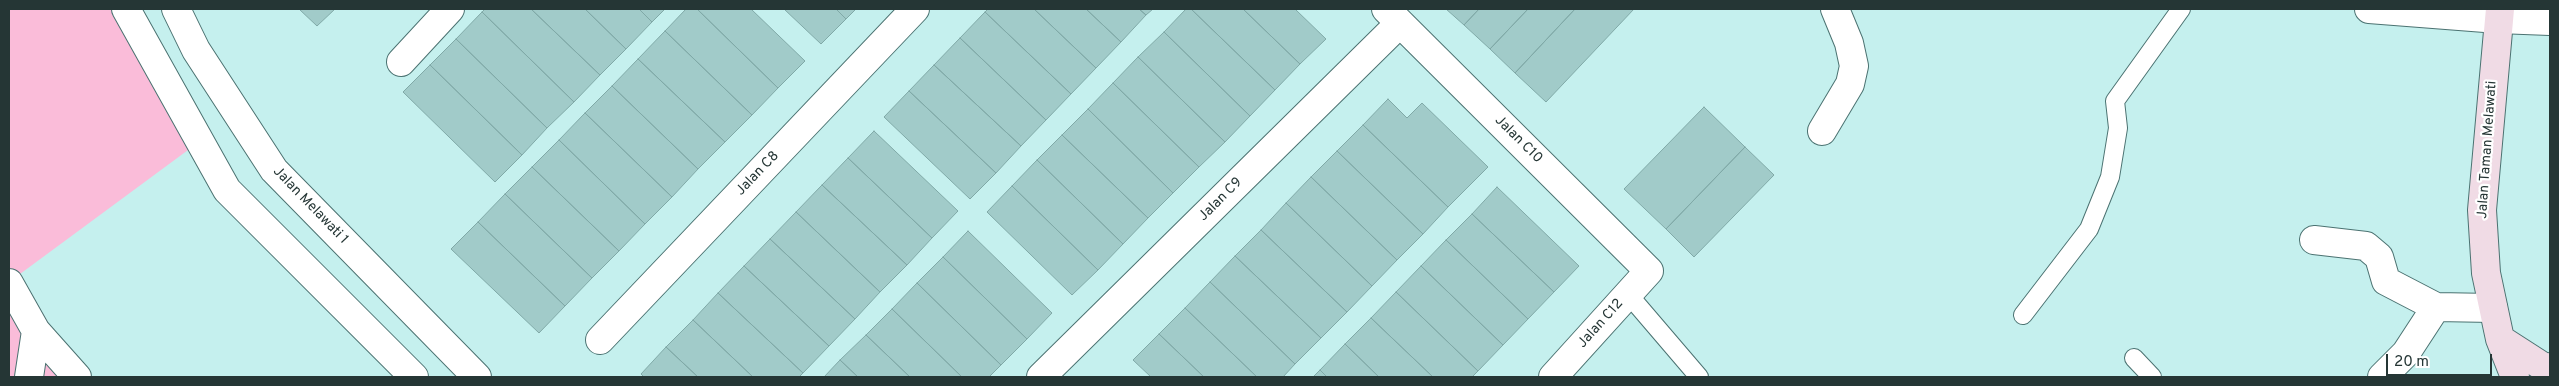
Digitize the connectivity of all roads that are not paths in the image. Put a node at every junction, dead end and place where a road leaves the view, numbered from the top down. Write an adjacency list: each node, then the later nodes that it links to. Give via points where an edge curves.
1 (126, 9): 28 (street, via 227,190)
2 (176, 9): 29 (street, Jalan Melawati 1, via 196,50 274,170)
3 (450, 9): 12 (street)
4 (916, 9): 23 (street, Jalan C8)
5 (1835, 9): 13 (street, via 1849,43 1854,66 1850,84)
6 (2181, 9): 20 (lane, via 2115,101 2118,128 2110,177 2089,229)
7 (2369, 9): 8 (street)
8 (2457, 12): 9 (street)
9 (2499, 14): 11 (street); 19 (main road, Jalan Taman Melawati, via 2482,210 2486,273)
10 (1393, 16): 15 (street, Jalan C10); 30 (street, Jalan C9)
11 (2550, 21)
12 (401, 62)
13 (1822, 131)
14 (2314, 240): 18 (street, via 2366,246 2379,257 2386,281)
15 (1649, 271): 17 (street, Jalan C12)
16 (9, 283): 21 (street)
17 (1628, 294): 31 (street, Jalan C12); 32 (lane)
18 (2436, 306): 19 (street); 34 (street, via 2406,353)
19 (2493, 308): 22 (main road, Jalan Taman Melawati)
20 (2023, 316)
21 (36, 331): 26 (street); 27 (street)
22 (2500, 339): 25 (main road, via 2545,368); 35 (main road, Jalan Taman Melawati)
23 (600, 340)
24 (2134, 358): 33 (lane)
25 (2550, 367)
26 (29, 377)
27 (78, 377)
28 (414, 377)
29 (477, 377)
30 (1041, 377)
31 (1553, 377)
32 (1700, 377)
33 (2152, 377)
34 (2382, 377)
35 (2515, 377)

